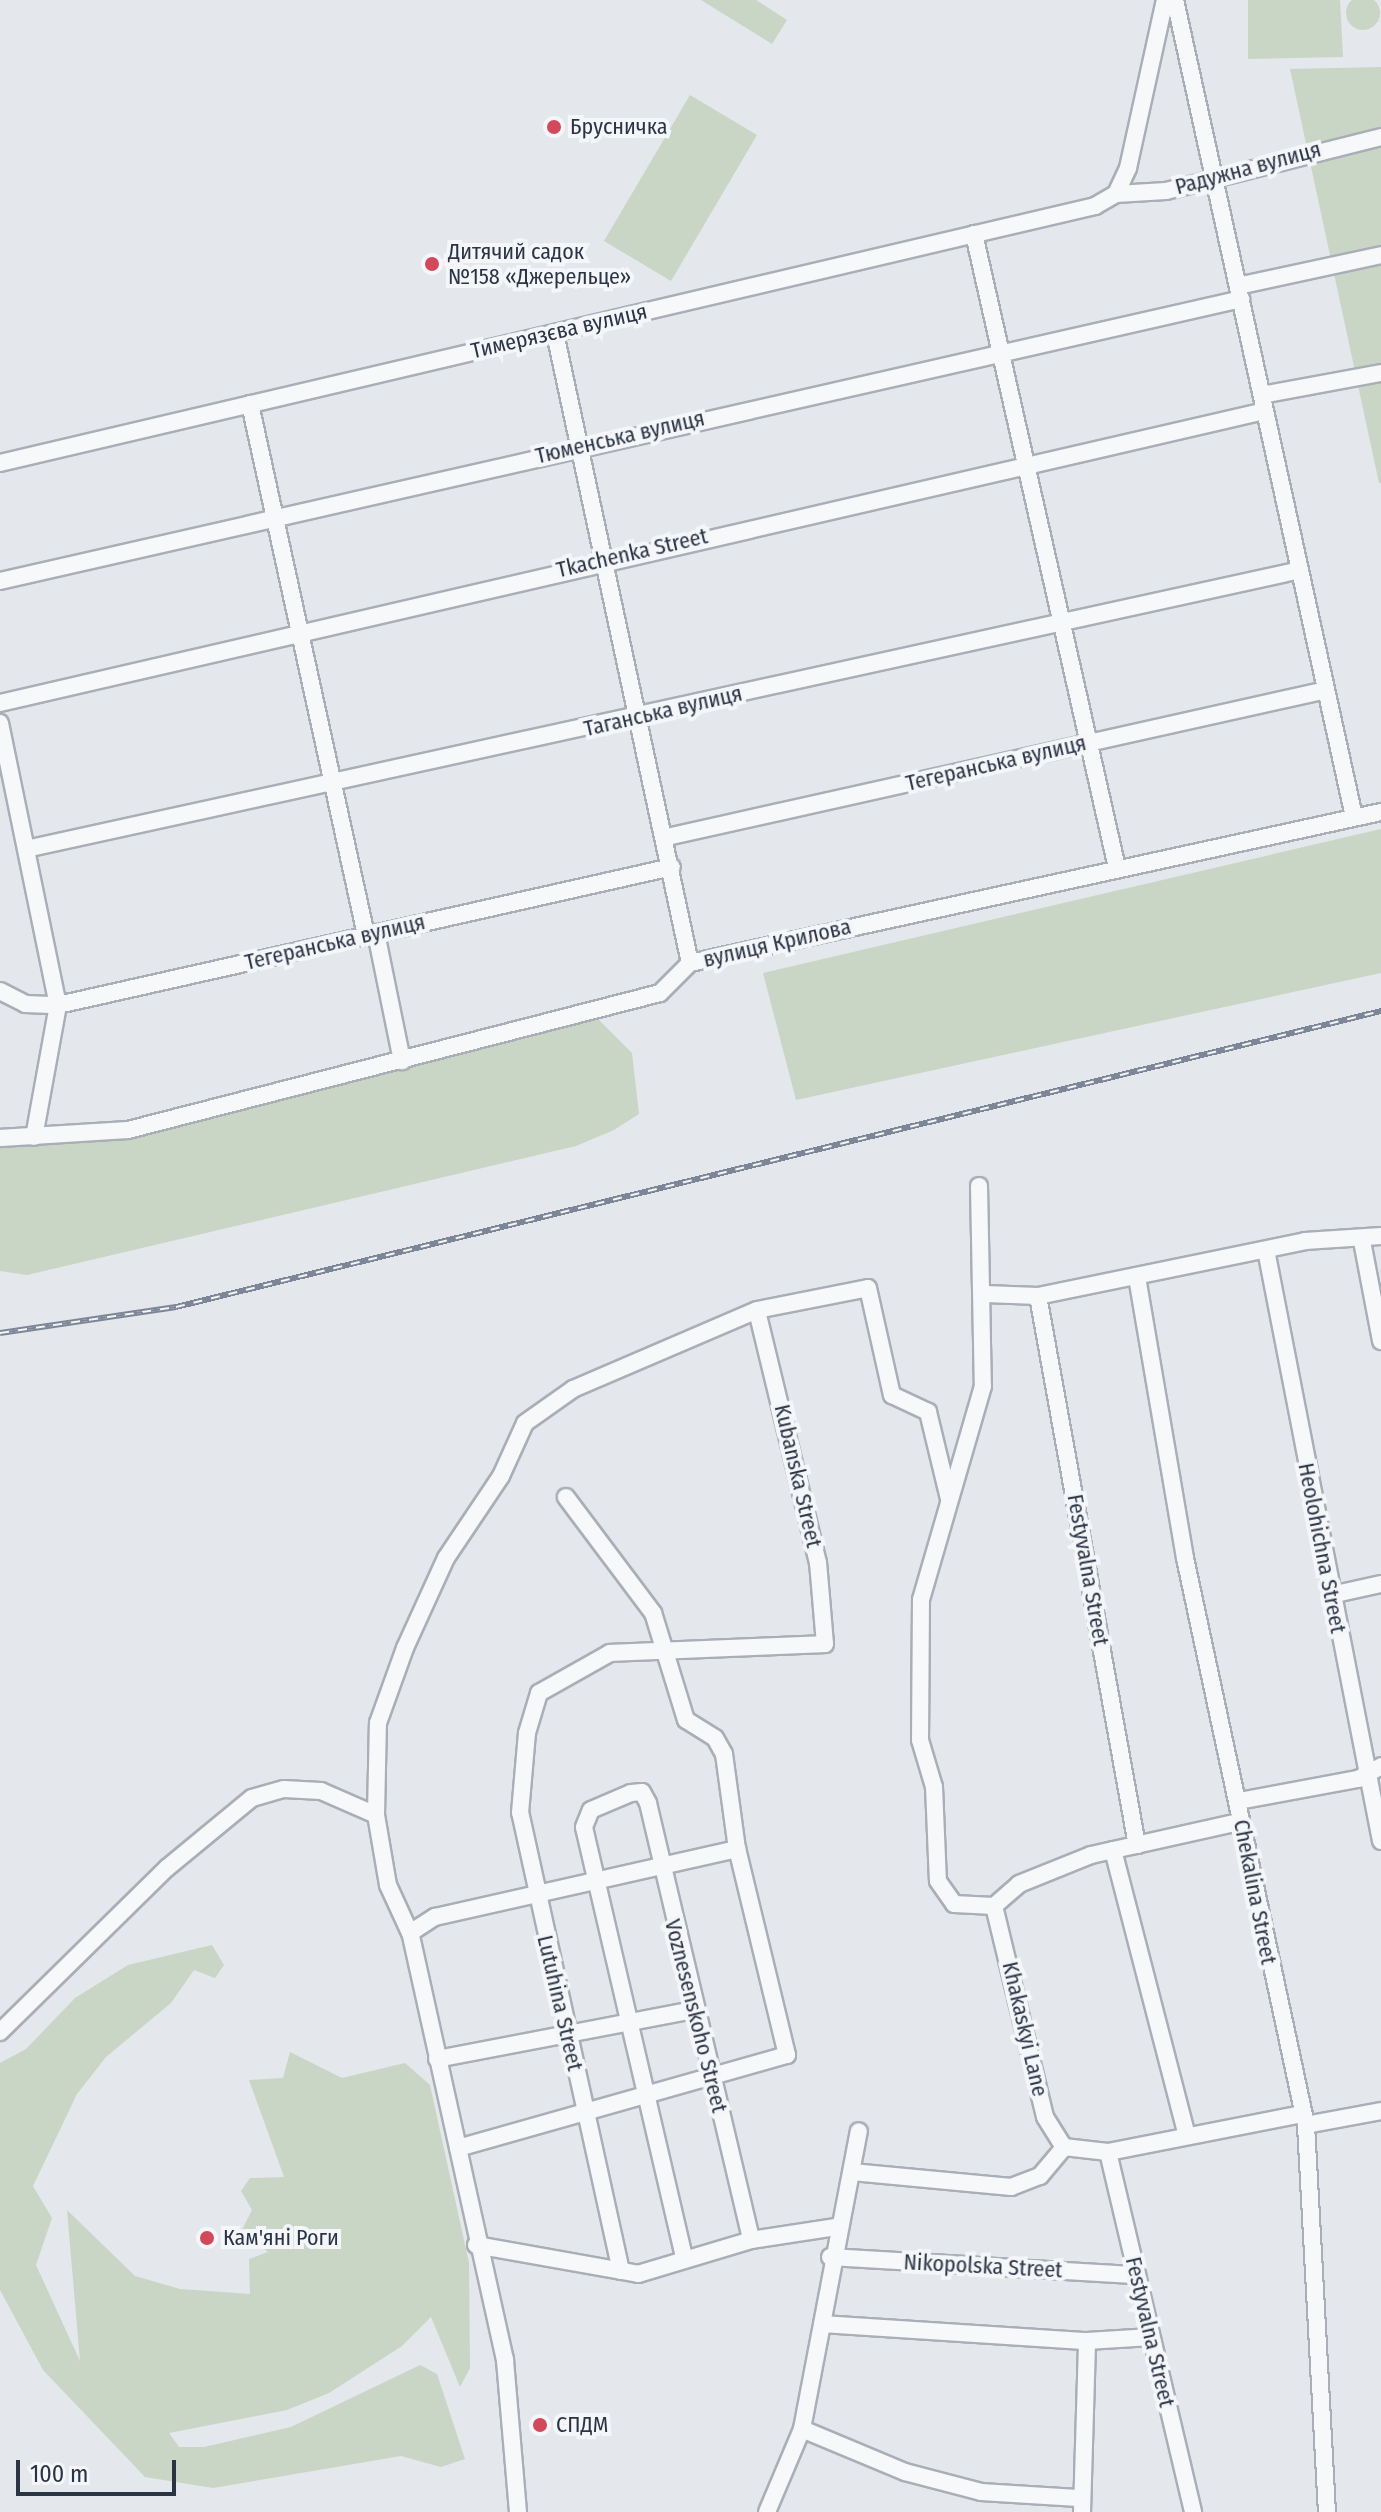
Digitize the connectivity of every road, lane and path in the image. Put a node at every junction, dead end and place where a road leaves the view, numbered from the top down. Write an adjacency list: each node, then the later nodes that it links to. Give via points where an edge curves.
1 (1165, 0): 5 (street)
2 (1175, 0): 4 (street)
3 (1381, 137): 4 (street, Радужна вулиця)
4 (1214, 177): 5 (street, Радужна вулиця, via 1139,196); 8 (street)
5 (1116, 194): 6 (street, Тимерязєва вулиця, via 1095,206)
6 (974, 234): 9 (street, Тимерязєва вулиця); 10 (street)
7 (1381, 255): 8 (street, Тюменська вулиця)
8 (1239, 292): 10 (street, Тюменська вулиця); 12 (street)
9 (555, 333): 13 (street, Тимерязєва вулиця); 14 (street)
10 (1002, 353): 14 (street, Тюменська вулиця); 16 (street)
11 (1381, 373): 12 (street, Tkachenka Street)
12 (1264, 403): 16 (street, Tkachenka Street); 19 (street)
13 (250, 404): 15 (street, Тимерязєва вулиця); 17 (street)
14 (578, 445): 17 (street, Тюменська вулиця); 18 (street)
15 (0, 463)
16 (1027, 465): 18 (street, Tkachenka Street); 21 (street)
17 (274, 516): 20 (street, Тюменська вулиця); 22 (street)
18 (603, 559): 22 (street, Tkachenka Street); 25 (street)
19 (1300, 570): 21 (street, Таганська вулиця); 23 (street)
20 (0, 581)
21 (1057, 622): 25 (street, Таганська вулиця); 27 (street)
22 (300, 630): 24 (street, Tkachenka Street); 28 (street)
23 (1326, 690): 27 (street, Тегеранська вулиця); 30 (street)
24 (0, 703)
25 (638, 717): 28 (street, Таганська вулиця); 31 (street)
26 (0, 723): 32 (street)
27 (1087, 743): 31 (street, Тегеранська вулиця); 34 (street)
28 (336, 783): 32 (street, Таганська вулиця); 35 (street)
29 (1381, 812): 30 (street, вулиця Крилова)
30 (1354, 817): 34 (street, вулиця Крилова)
31 (667, 837): 33 (street)
32 (26, 849): 38 (street)
33 (672, 867): 35 (street, Тегеранська вулиця); 36 (street)
34 (1117, 868): 36 (street, вулиця Крилова)
35 (371, 934): 38 (street, Тегеранська вулиця); 39 (street)
36 (690, 963): 39 (street, вулиця Крилова, via 660,993)
37 (0, 991): 38 (street, Тегеранська вулиця, via 25,1004)
38 (58, 1005): 40 (street)
39 (402, 1061): 40 (street, вулиця Крилова, via 128,1130)
40 (34, 1137): 41 (street, вулиця Крилова)
41 (0, 1138)
42 (979, 1186): 47 (street)
43 (1381, 1236): 44 (street)
44 (1362, 1241): 45 (street, via 1305,1241); 50 (street)
45 (1267, 1255): 46 (street); 54 (street, Heolohichna Street)
46 (1137, 1277): 48 (street); 58 (street, Chekalina Street, via 1185,1558)
47 (985, 1294): 48 (street); 52 (street, via 978,1423)
48 (1038, 1296): 62 (street, Festyvalna Street)
49 (757, 1310): 52 (street, via 868,1288 892,1395 928,1412); 55 (street, Kubanska Street, via 818,1563); 59 (street, via 573,1389 525,1423 501,1476 446,1558 405,1648 378,1723)
50 (1381, 1341)
51 (566, 1497): 56 (street, via 653,1613)
52 (949, 1499): 68 (street, via 921,1600 920,1740 934,1787 938,1881 954,1904)
53 (1381, 1584): 54 (street)
54 (1331, 1595): 57 (street, Heolohichna Street)
55 (825, 1644): 56 (street, Lutuhina Street)
56 (667, 1651): 63 (street, via 682,1712 724,1754); 67 (street, Lutuhina Street, via 610,1653 564,1674 539,1693 527,1733 520,1813)
57 (1374, 1769): 58 (street); 61 (street, Heolohichna Street)
58 (1239, 1801): 60 (street, Chekalina Street)
59 (376, 1815): 69 (street, via 388,1885); 72 (street, via 321,1791 284,1789 252,1798 167,1868)
60 (1239, 1822): 62 (street); 79 (street, Chekalina Street)
61 (1381, 1841)
62 (1137, 1845): 64 (street)
63 (737, 1849): 65 (street); 75 (street, via 787,2055)
64 (1113, 1850): 68 (street, via 1019,1884); 81 (street)
65 (660, 1866): 66 (street); 66 (street, Voznesenskoho Street, via 642,1792 584,1818); 70 (street, Voznesenskoho Street)
66 (595, 1880): 67 (street); 71 (street)
67 (535, 1893): 69 (street, via 435,1917); 73 (street, Lutuhina Street)
68 (994, 1906): 82 (street, Khakaskyi Lane, via 1045,2117)
69 (410, 1933): 74 (street)
70 (695, 2010): 71 (street); 75 (street, Voznesenskoho Street)
71 (630, 2023): 73 (street); 76 (street)
72 (0, 2032)
73 (567, 2037): 74 (street); 78 (street, Lutuhina Street)
74 (437, 2059): 83 (street)
75 (711, 2075): 76 (street); 87 (street, Voznesenskoho Street)
76 (647, 2093): 78 (street); 89 (street)
77 (1381, 2111): 79 (street)
78 (584, 2112): 83 (street); 91 (street, Lutuhina Street)
79 (1304, 2120): 81 (street); 101 (street, Chekalina Street)
80 (859, 2131): 85 (street)
81 (1187, 2136): 84 (street)
82 (1064, 2147): 84 (street); 85 (street, via 1040,2176 1011,2187)
83 (458, 2148): 88 (street)
84 (1108, 2152): 92 (street, Festyvalna Street)
85 (852, 2172): 86 (street)
86 (836, 2227): 87 (street); 90 (street)
87 (751, 2240): 89 (street)
88 (476, 2245): 91 (street); 98 (street, via 505,2360)
89 (684, 2257): 91 (street, via 667,2269)
90 (830, 2257): 92 (street, Nikopolska Street); 93 (street)
91 (621, 2271)
92 (1137, 2275): 94 (street, Festyvalna Street)
93 (822, 2324): 95 (street); 96 (street)
94 (1151, 2337): 95 (street); 100 (street, Festyvalna Street)
95 (1087, 2341): 97 (street)
96 (802, 2429): 97 (street, via 905,2472 981,2492); 99 (street)
97 (1080, 2505)
98 (518, 2512)
99 (767, 2512)
100 (1193, 2512)
101 (1327, 2512)

